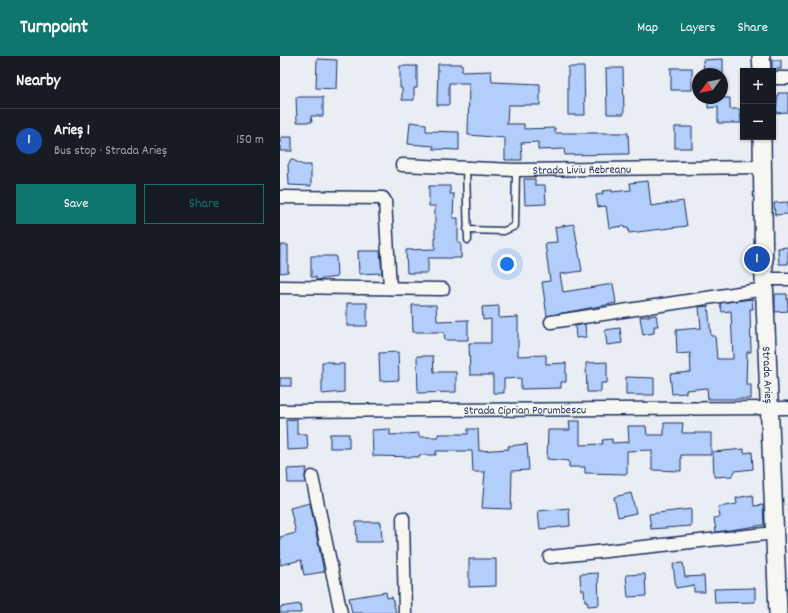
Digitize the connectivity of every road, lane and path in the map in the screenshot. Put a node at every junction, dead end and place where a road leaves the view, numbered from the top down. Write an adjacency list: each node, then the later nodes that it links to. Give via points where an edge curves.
1 (762, 56): 2 (street)
2 (762, 68)
3 (776, 78): 4 (street)
4 (788, 78)
5 (762, 140): 7 (street, Strada Arieș)
6 (402, 165): 8 (street, Strada Liviu Rebreanu)
7 (762, 167): 9 (street, Strada Liviu Rebreanu); 14 (street, Strada Arieș)
8 (466, 168): 9 (street, Strada Liviu Rebreanu); 11 (lane)
9 (516, 170): 11 (lane, via 514,226 504,231)
10 (280, 197): 16 (street, via 382,198 385,201)
11 (467, 230): 12 (lane)
12 (468, 240)
13 (788, 279): 14 (street)
14 (764, 284): 18 (street); 20 (street, Strada Arieș)
15 (280, 287): 16 (street)
16 (390, 288): 17 (street)
17 (443, 289)
18 (551, 322)
19 (788, 408): 20 (street, Strada Ciprian Porumbescu)
20 (769, 409): 21 (street, Strada Ciprian Porumbescu); 24 (street, Strada Arieș)
21 (280, 411)
22 (312, 477): 26 (street)
23 (403, 518): 27 (street)
24 (775, 533): 25 (street); 28 (street, Strada Arieș)
25 (550, 557)
26 (340, 613)
27 (405, 613)
28 (778, 613)

